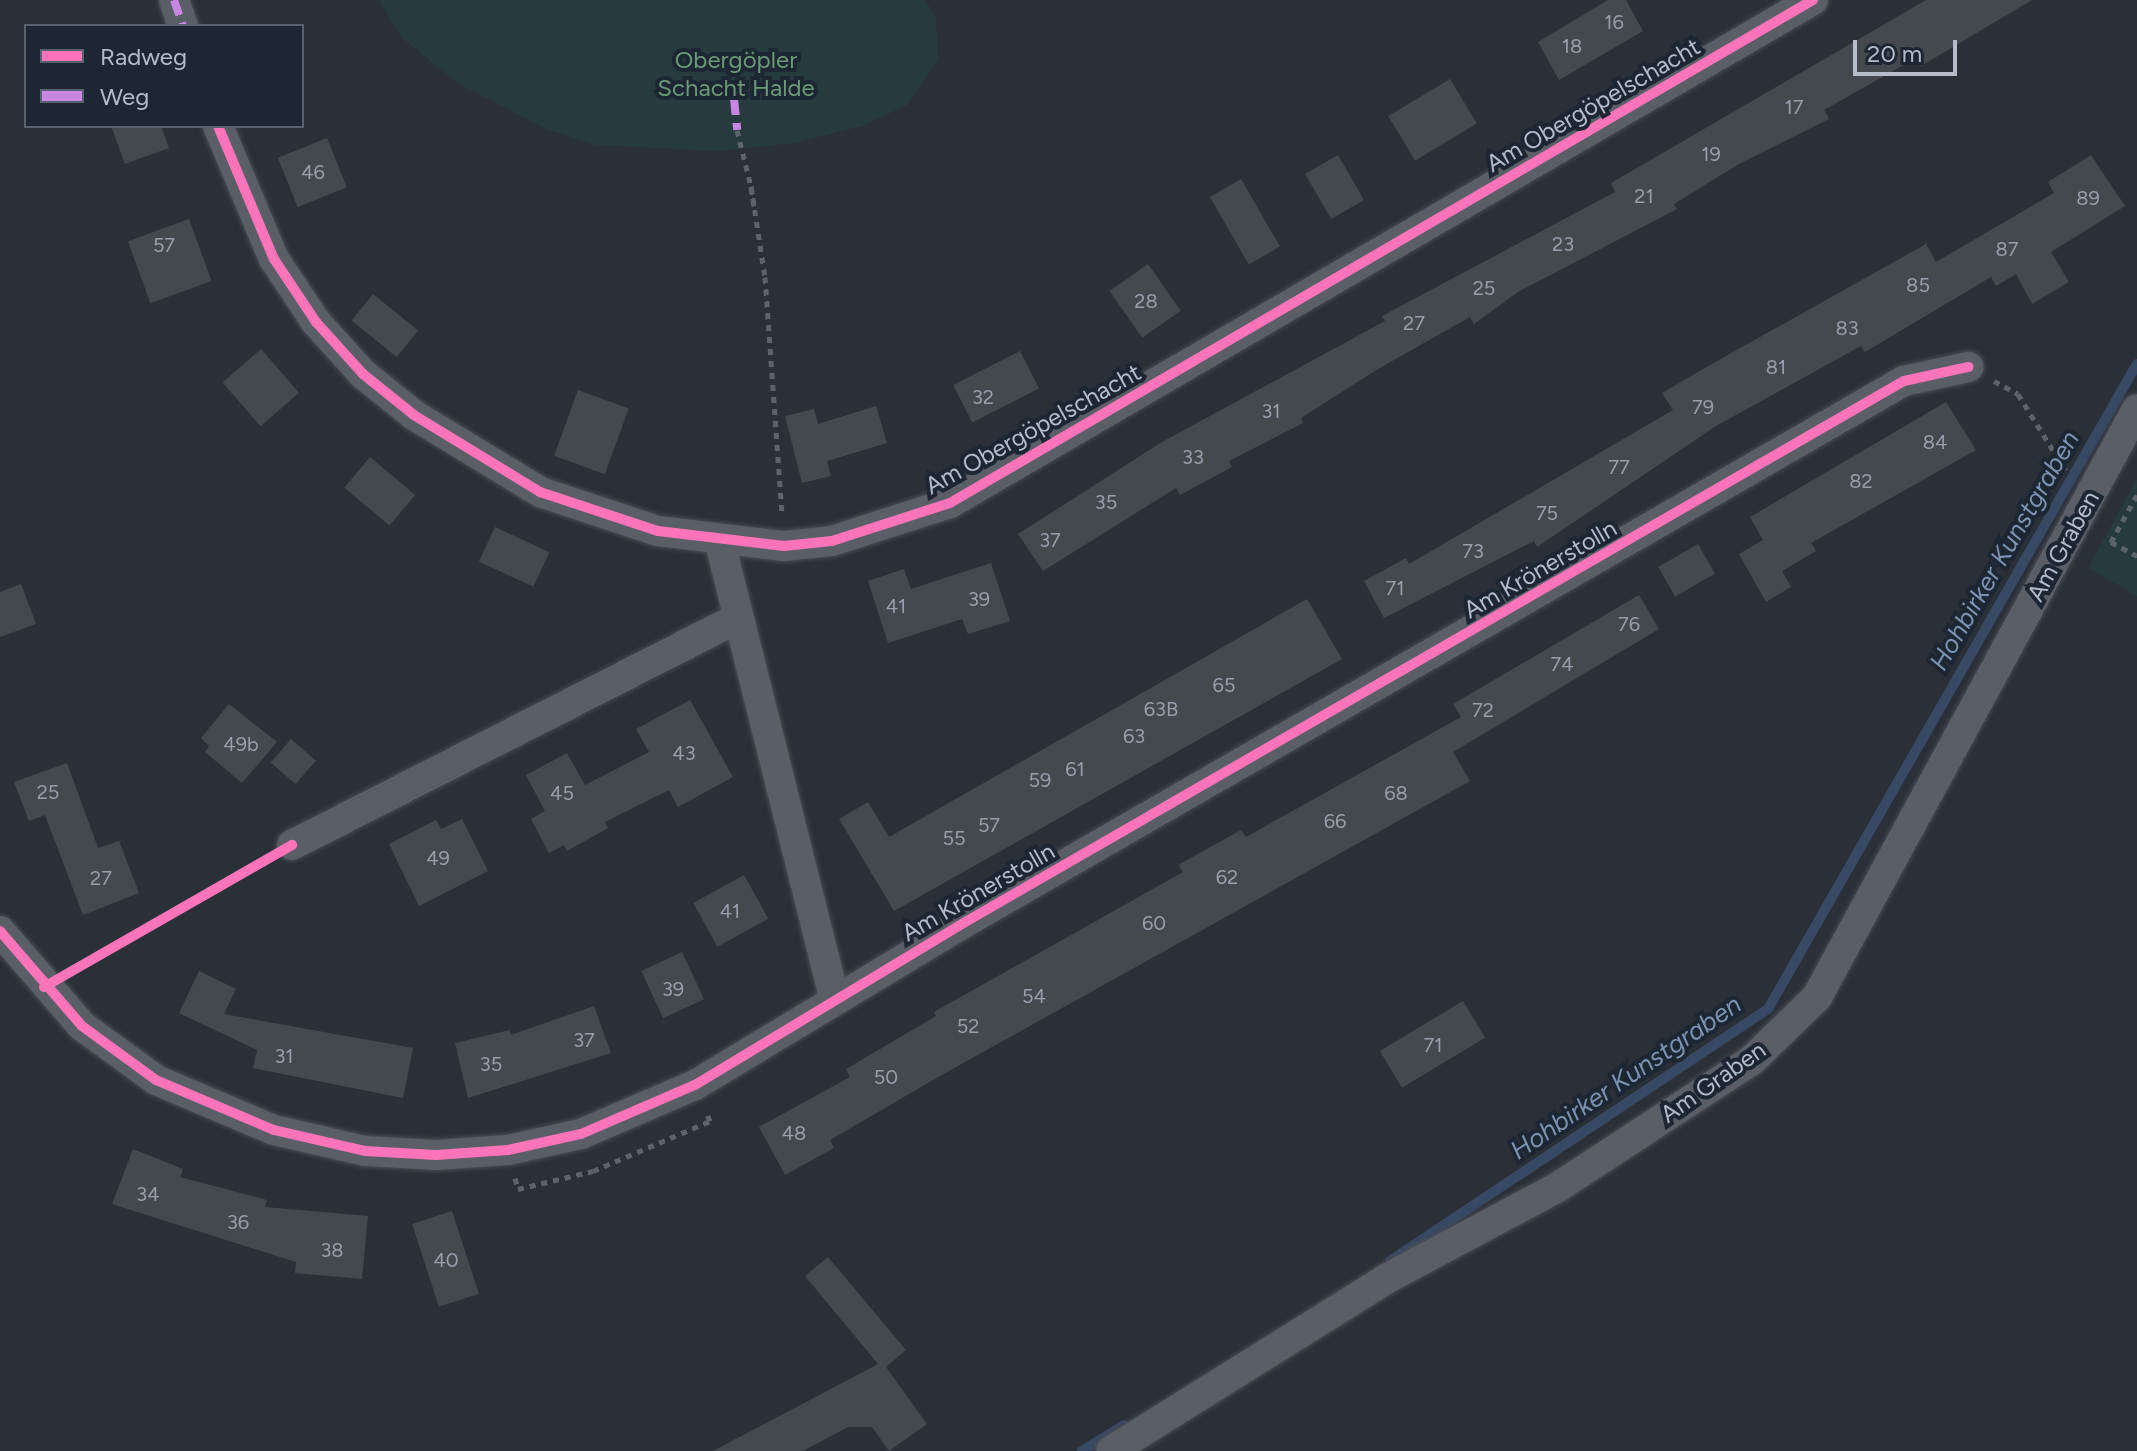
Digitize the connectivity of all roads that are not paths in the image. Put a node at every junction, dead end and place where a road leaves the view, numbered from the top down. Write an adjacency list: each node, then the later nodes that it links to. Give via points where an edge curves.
1 (174, 0): 3 (street)
2 (1813, 0): 7 (street, Am Obergöpelschacht, via 950,503 832,541 784,546)
3 (182, 24)
4 (219, 128): 7 (street, Am Obergöpelschacht, via 274,259 316,322 363,374 414,415 540,492 658,531)
5 (1968, 367): 11 (street, Am Krönerstolln, via 1904,381)
6 (2137, 409): 12 (street, Am Graben, via 1817,997 1752,1060 1558,1187 1386,1279)
7 (720, 543): 8 (street)
8 (738, 618): 9 (street); 11 (street)
9 (292, 845)
10 (0, 931): 11 (street, Am Krönerstolln, via 82,1026 156,1080 274,1130 365,1151 508,1150 581,1134 695,1085)
11 (835, 1000)
12 (1111, 1451)

